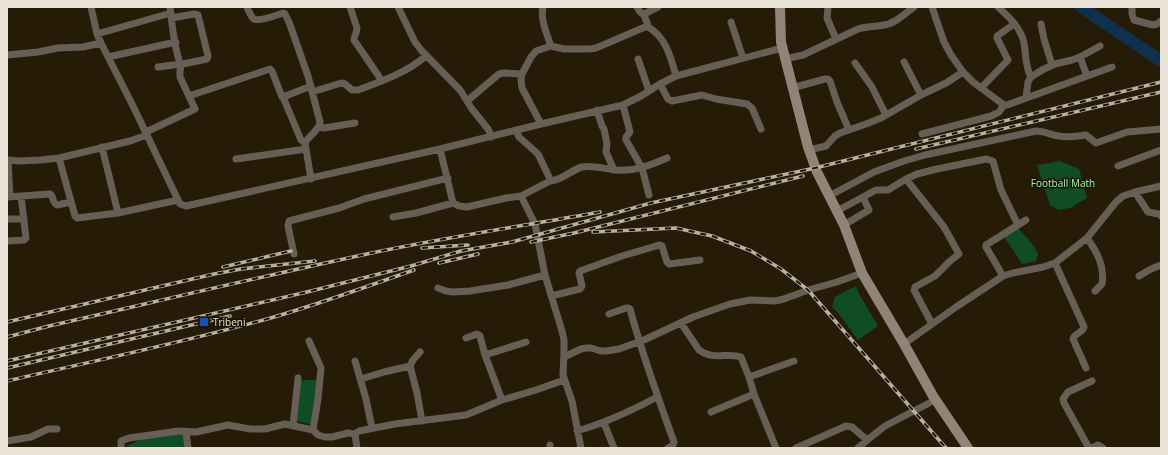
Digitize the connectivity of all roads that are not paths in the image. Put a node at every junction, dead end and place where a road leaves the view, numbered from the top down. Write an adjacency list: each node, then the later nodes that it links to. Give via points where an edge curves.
1 (91, 7): 22 (street)
2 (247, 7): 14 (street, via 256,20)
3 (350, 7): 47 (street, via 357,28 354,40)
4 (398, 7): 30 (street, via 415,42)
5 (543, 7): 26 (street, via 543,21)
6 (637, 7): 16 (street)
7 (658, 7): 16 (street)
8 (780, 7): 28 (main road)
9 (828, 7): 23 (street, via 827,18)
10 (914, 7): 23 (street, via 887,25 864,27)
11 (932, 7): 42 (street, via 944,42)
12 (998, 7): 19 (street)
13 (1132, 7): 17 (street, via 1134,20 1153,25)
14 (283, 10): 51 (street)
15 (171, 13): 22 (street); 24 (street); 38 (street, via 198,15 208,56 206,59)
16 (644, 15): 21 (street)
17 (1161, 21)
18 (731, 22): 33 (street)
19 (1014, 24): 45 (street, via 1024,42); 50 (street, via 997,36 1008,60)
20 (1041, 24): 39 (street)
21 (648, 27): 26 (street, via 596,48 564,49); 44 (street, via 664,43)
22 (96, 34): 25 (street)
23 (836, 39): 35 (street, via 803,55)
24 (176, 42): 31 (street); 38 (street)
25 (101, 43): 29 (street); 31 (street)
26 (551, 46): 43 (street, via 534,53)
27 (1100, 46): 32 (street)
28 (782, 48): 33 (street); 35 (main road)
29 (7, 55)
30 (426, 56): 47 (street, via 408,69); 57 (street)
31 (108, 57): 69 (street)
32 (1080, 57): 39 (street); 46 (street)
33 (743, 58): 44 (street)
34 (638, 59): 52 (street)
35 (785, 59): 49 (main road)
36 (904, 62): 53 (street)
37 (855, 63): 61 (street, via 872,87)
38 (181, 64): 40 (street); 54 (street, via 180,77)
39 (1052, 65): 45 (street)
40 (158, 67)
41 (1112, 67): 46 (street)
42 (963, 72): 50 (street); 53 (street)
43 (522, 74): 57 (street, via 499,74); 63 (street, via 522,88)
44 (676, 76): 48 (street)
45 (1031, 76): 56 (street)
46 (1087, 76): 56 (street)
47 (382, 81): 51 (street, via 358,90 352,90 341,83)
48 (660, 84): 52 (street); 65 (street, via 668,99 672,101 702,95 747,104 752,108)
49 (792, 88): 68 (street, via 828,79); 75 (main road)
50 (981, 88): 59 (street)
51 (311, 89): 55 (street); 64 (street, via 320,122)
52 (649, 91): 58 (street)
53 (921, 95): 61 (street)
54 (189, 96): 55 (street, via 270,69); 69 (street, via 195,110)
55 (283, 97): 72 (street)
56 (1026, 98): 59 (street)
57 (468, 101): 71 (street)
58 (623, 105): 60 (street); 82 (street, via 630,132 626,140)
59 (1004, 105): 70 (street, via 999,112 991,116)
60 (597, 110): 63 (street); 83 (street, via 604,129 606,152)
61 (886, 115): 68 (street)
62 (355, 123): 64 (street)
63 (541, 124): 67 (street)
64 (319, 127): 72 (street, via 307,139)
65 (762, 129)
66 (1161, 129): 94 (street, via 1127,132 1096,143 1086,135 1064,137 1036,131 904,161 874,172)
67 (516, 130): 71 (street); 88 (street, via 519,137 538,154)
68 (849, 130): 75 (street, via 838,134 826,146)
69 (146, 134): 73 (street, via 130,141); 97 (street)
70 (922, 134)
71 (492, 137): 74 (street)
72 (306, 146): 79 (street); 86 (street)
73 (102, 147): 77 (street); 101 (street)
74 (440, 150): 85 (street); 86 (street)
75 (809, 150): 94 (main road, via 816,172)
76 (1161, 150): 81 (street)
77 (59, 158): 80 (street); 98 (street)
78 (667, 158): 82 (street)
79 (236, 159)
80 (8, 160): 84 (street)
81 (1118, 166)
82 (642, 168): 83 (street); 91 (street)
83 (614, 170): 88 (street, via 583,167 557,180)
84 (8, 175): 95 (street)
85 (448, 178): 99 (street); 111 (street, via 289,221)
86 (311, 179): 97 (street, via 188,206)
87 (906, 179): 96 (street, via 888,190 876,190); 108 (street, via 937,168 986,159 993,161 1001,190); 124 (street, via 936,214 959,254 935,276 914,290)
88 (550, 180): 93 (street)
89 (1161, 186): 90 (street)
90 (1135, 192): 102 (street, via 1148,212); 109 (street, via 1119,199)
91 (649, 195)
92 (22, 196): 95 (street); 98 (street, via 50,194 56,205); 105 (street)
93 (521, 196): 99 (street, via 467,207); 116 (street, via 535,224)
94 (829, 196): 100 (main road)
95 (8, 197)
96 (863, 197): 100 (street); 107 (street, via 869,210)
97 (178, 200): 101 (street)
98 (71, 202): 101 (street, via 76,218 79,219)
99 (453, 203): 103 (street)
100 (837, 211): 107 (main road)
101 (118, 213)
102 (1161, 216)
103 (393, 217)
104 (7, 219): 105 (street)
105 (24, 219): 110 (street, via 26,238)
106 (1026, 220): 108 (street)
107 (844, 225): 115 (main road)
108 (1018, 225): 117 (street, via 986,245)
109 (1087, 238): 113 (street); 120 (street, via 1103,271 1102,284)
110 (7, 241)
111 (294, 254)
112 (700, 260): 121 (street, via 669,264 660,245 580,271 580,289)
113 (1055, 263): 117 (street); 136 (street, via 1084,327 1084,330 1073,339)
114 (1161, 265): 118 (street)
115 (862, 273): 123 (street, via 784,299 750,300 730,304); 129 (main road)
116 (544, 275): 119 (street, via 508,285 470,291 453,292); 121 (street)
117 (1003, 276): 124 (street)
118 (1139, 276)
119 (438, 288)
120 (1095, 291)
121 (550, 296): 132 (street, via 562,330)
122 (609, 314): 128 (street, via 629,308)
123 (681, 323): 128 (street); 137 (street, via 702,353 711,356 741,357)
124 (932, 324): 129 (street)
125 (466, 338): 131 (street, via 479,335)
126 (309, 341): 152 (street, via 321,368)
127 (526, 342): 131 (street)
128 (639, 342): 132 (street, via 612,350 581,349); 143 (street)
129 (904, 344): 145 (main road)
130 (420, 352): 135 (street)
131 (485, 355): 144 (street)
132 (564, 357): 140 (street)
133 (355, 360): 139 (street)
134 (794, 361): 137 (street)
135 (410, 366): 139 (street); 147 (street)
136 (1086, 368)
137 (749, 376): 142 (street)
138 (298, 378): 149 (street)
139 (361, 379): 150 (street)
140 (564, 380): 144 (street); 153 (street, via 572,401)
141 (1092, 381): 168 (street, via 1068,392 1063,399)
142 (754, 394): 146 (street); 164 (street)
143 (657, 397): 148 (street); 163 (street, via 674,442)
144 (502, 400): 147 (street, via 466,414)
145 (935, 400): 156 (street, via 885,426); 167 (main road)
146 (711, 412)
147 (422, 421): 150 (street)
148 (604, 423): 153 (street); 162 (street)
149 (293, 426): 152 (street); 154 (street, via 282,424 265,429 250,429 228,425)
150 (372, 428): 155 (street)
151 (57, 429): 157 (street, via 48,429 31,437)
152 (313, 430): 155 (street, via 329,438 348,433)
153 (577, 431): 161 (street)
154 (186, 432): 158 (street, via 129,438 121,441); 159 (street)
155 (355, 434): 160 (street)
156 (867, 440): 165 (street, via 852,427 846,426); 166 (street)
157 (7, 441)
158 (121, 448)
159 (188, 448)
160 (357, 448)
161 (581, 448)
162 (614, 448)
163 (668, 448)
164 (776, 448)
165 (796, 448)
166 (858, 448)
167 (968, 448)
168 (1090, 448): 169 (street)
169 (1103, 448)

